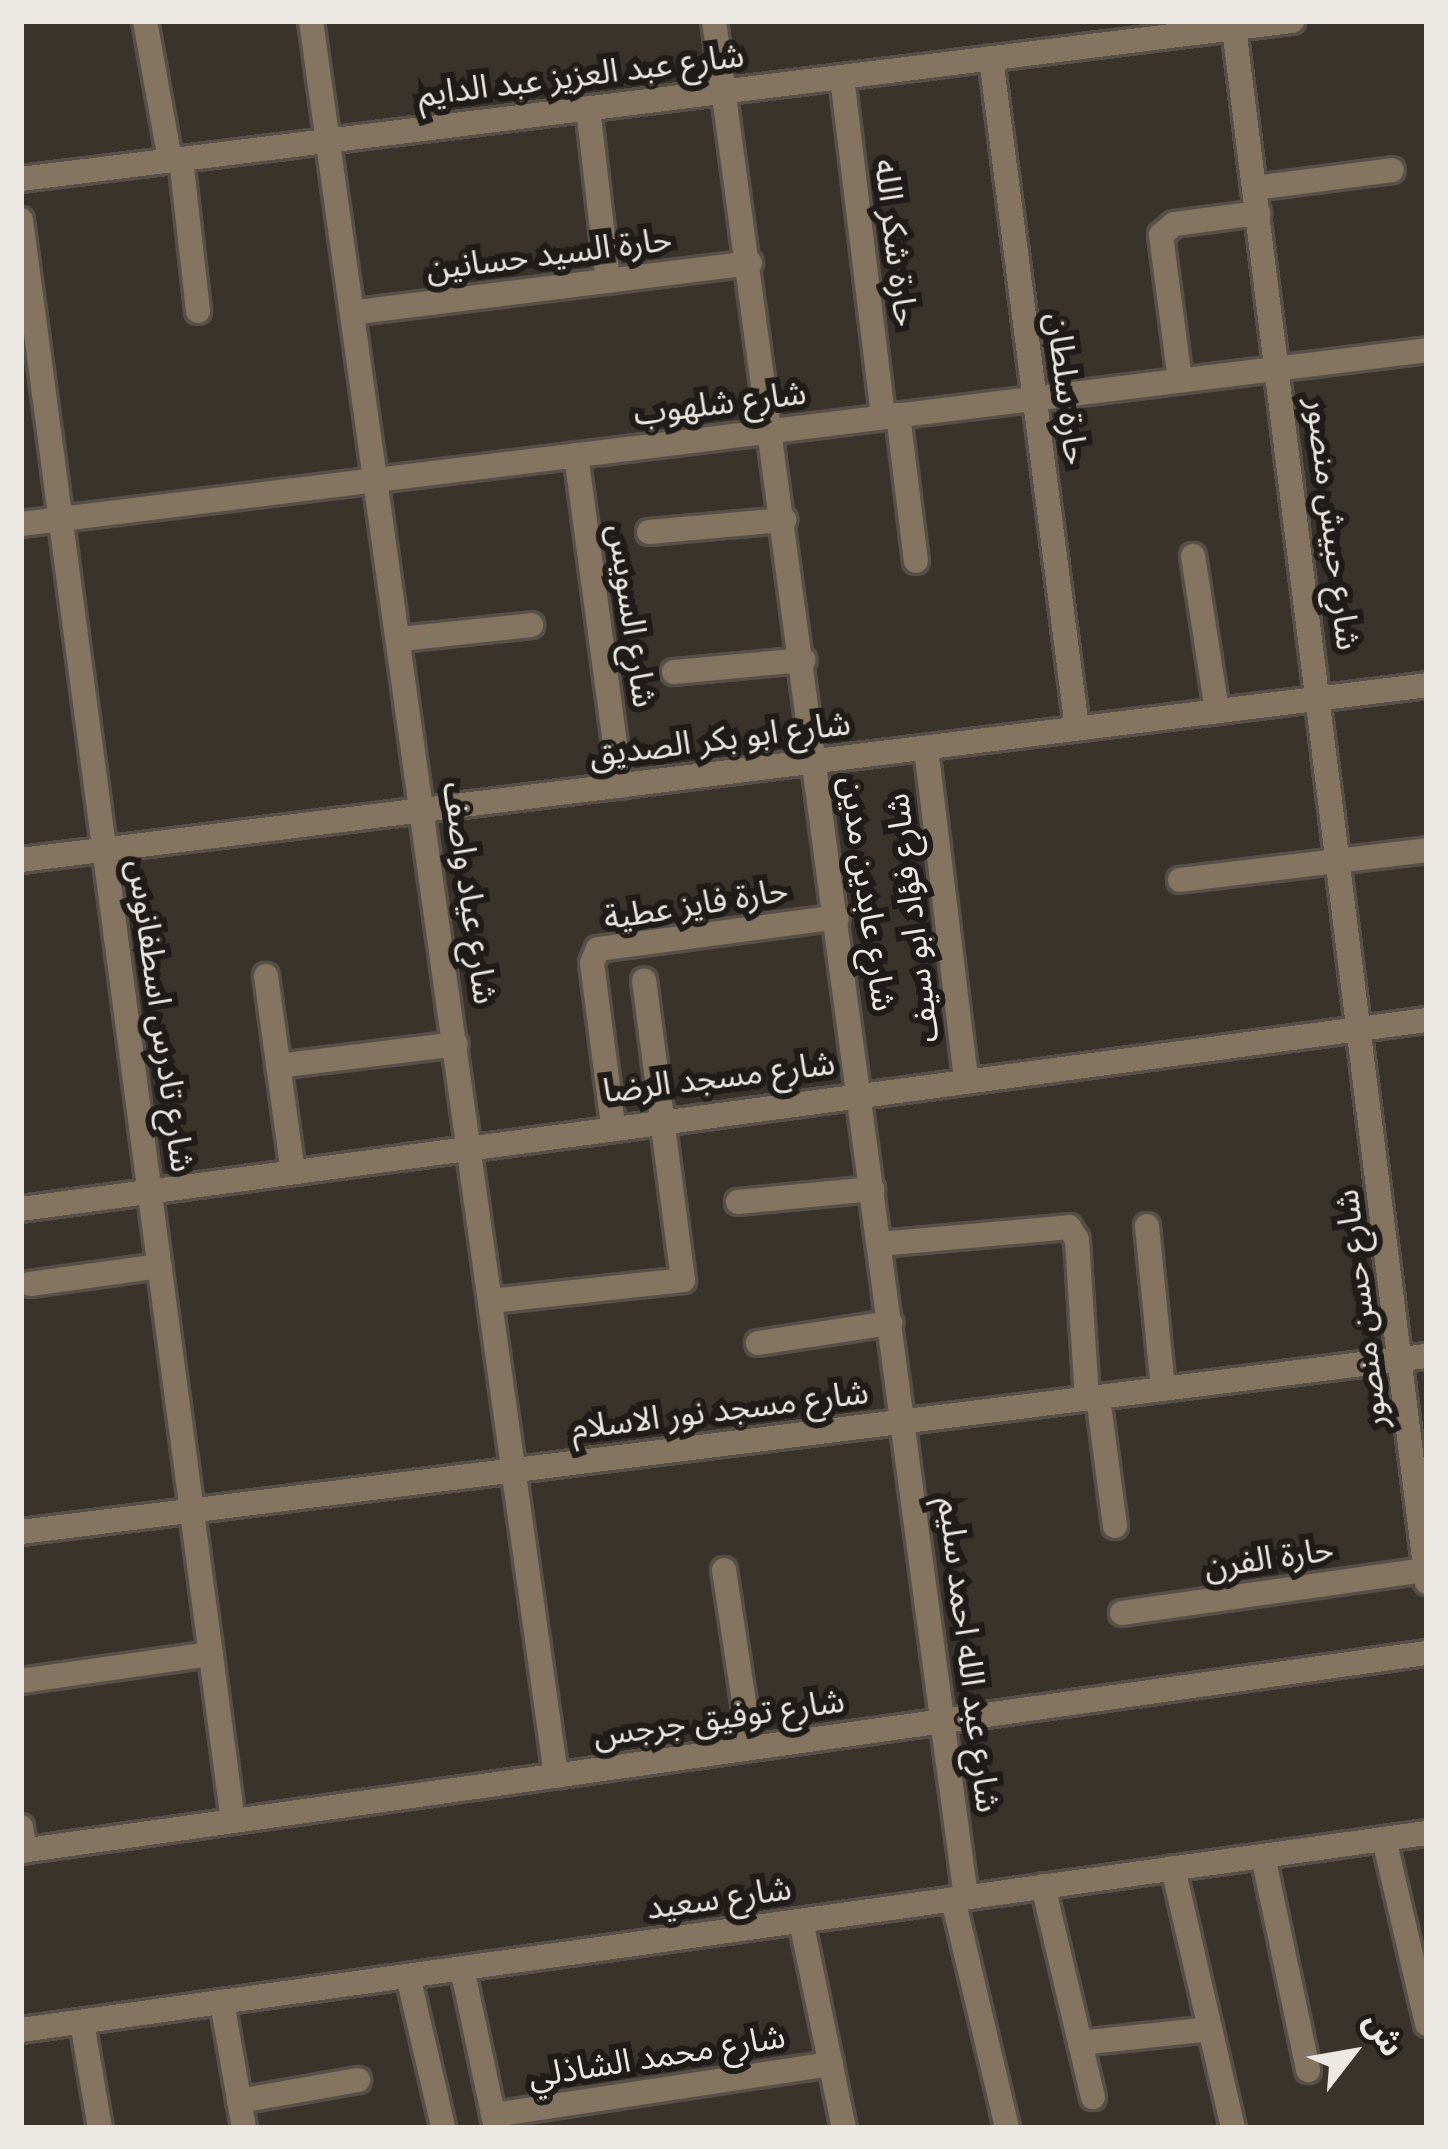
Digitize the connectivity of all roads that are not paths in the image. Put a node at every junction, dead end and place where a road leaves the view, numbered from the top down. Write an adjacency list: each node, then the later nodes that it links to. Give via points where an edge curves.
1 (145, 21): 11 (street)
2 (310, 21): 10 (street, شارع عياد واصف)
3 (714, 21): 8 (street, شارع عابدين مدين)
4 (1292, 21): 5 (street, شارع عبد العزيز عبد الدايم)
5 (1234, 28): 6 (street, شارع عبد العزيز عبد الدايم); 14 (street, شارع حبيش منصور)
6 (991, 58): 7 (street, شارع عبد العزيز عبد الدايم); 23 (street, حارة سلطان)
7 (842, 77): 8 (street, شارع عبد العزيز عبد الدايم); 24 (street, حارة شكر الله)
8 (728, 91): 9 (street, شارع عبد العزيز عبد الدايم); 16 (street, شارع عابدين مدين)
9 (588, 108): 10 (street, شارع عبد العزيز عبد الدايم); 17 (street)
10 (333, 140): 11 (street, شارع عبد العزيز عبد الدايم); 19 (street, شارع عياد واصف)
11 (176, 160): 13 (street, شارع عبد العزيز عبد الدايم); 18 (street)
12 (1392, 170): 14 (street)
13 (21, 179)
14 (1256, 201): 21 (street, شارع حبيش منصور); 22 (street, via 1161,235)
15 (21, 220): 28 (street, شارع تادرس اسطفانوس)
16 (750, 263): 17 (street, حارة السيد حسانين); 25 (street, شارع عابدين مدين)
17 (608, 281): 19 (street, حارة السيد حسانين)
18 (198, 311)
19 (357, 312): 27 (street, شارع عياد واصف)
20 (1427, 350): 21 (street, شارع شلهوب)
21 (1278, 368): 22 (street, شارع شلهوب); 39 (street, شارع حبيش منصور)
22 (1180, 380): 23 (street, شارع شلهوب)
23 (1034, 398): 24 (street, شارع شلهوب); 41 (street, حارة سلطان)
24 (891, 416): 25 (street, شارع شلهوب); 33 (street, حارة شكر الله)
25 (772, 431): 26 (street, شارع شلهوب); 29 (street, شارع عابدين مدين)
26 (576, 455): 27 (street, شارع شلهوب); 44 (street, شارع السويس)
27 (380, 480): 28 (street, شارع شلهوب); 35 (street, شارع عياد واصف)
28 (61, 519): 30 (street, شارع شلهوب); 46 (street, شارع تادرس اسطفانوس)
29 (784, 520): 31 (street); 36 (street, شارع عابدين مدين)
30 (21, 524)
31 (649, 532)
32 (1193, 556): 40 (street)
33 (916, 561)
34 (531, 625): 35 (street)
35 (401, 639): 45 (street, شارع عياد واصف)
36 (803, 660): 37 (street); 43 (street, شارع عابدين مدين)
37 (674, 672)
38 (1427, 685): 39 (street, شارع ابو بكر الصديق)
39 (1321, 698): 40 (street, شارع ابو بكر الصديق); 49 (street, شارع حبيش منصور)
40 (1217, 711): 41 (street, شارع ابو بكر الصديق)
41 (1077, 728): 42 (street, شارع ابو بكر الصديق)
42 (926, 748): 43 (street, شارع ابو بكر الصديق); 58 (street, شارع فؤاد ابو سيف)
43 (816, 761): 44 (street, شارع ابو بكر الصديق); 51 (street, شارع عابدين مدين)
44 (621, 785): 45 (street, شارع ابو بكر الصديق)
45 (424, 811): 46 (street, شارع ابو بكر الصديق); 56 (street, شارع عياد واصف)
46 (105, 850): 48 (street, شارع ابو بكر الصديق); 64 (street, شارع تادرس اسطفانوس)
47 (1427, 850): 49 (street)
48 (21, 860)
49 (1342, 860): 50 (street); 55 (street, شارع حبيش منصور)
50 (1180, 880)
51 (837, 917): 59 (street, شارع عابدين مدين); 61 (street, حارة فايز عطية, via 598,949 592,963)
52 (266, 976): 57 (street)
53 (644, 982): 60 (street)
54 (1427, 1020): 55 (street, شارع مسجد الرضا)
55 (1364, 1028): 58 (street, شارع مسجد الرضا); 75 (street, شارع حسن منصور)
56 (456, 1044): 57 (street); 62 (street, شارع عياد واصف)
57 (278, 1066): 63 (street)
58 (966, 1080): 59 (street, شارع مسجد الرضا)
59 (860, 1094): 60 (street, شارع مسجد الرضا); 65 (street, شارع عابدين مدين)
60 (663, 1119): 61 (street, شارع مسجد الرضا); 72 (street, via 680,1283)
61 (613, 1125): 62 (street, شارع مسجد الرضا)
62 (470, 1144): 63 (street, شارع مسجد الرضا); 72 (street, شارع عياد واصف)
63 (292, 1167): 64 (street, شارع مسجد الرضا)
64 (149, 1186): 67 (street, شارع مسجد الرضا); 70 (street, شارع تادرس اسطفانوس)
65 (872, 1190): 66 (street); 69 (street, شارع عابدين مدين)
66 (738, 1202)
67 (21, 1209)
68 (1147, 1226): 76 (street)
69 (880, 1244): 73 (street, شارع عابدين مدين); 77 (street, via 1069,1227 1077,1240)
70 (160, 1266): 71 (street); 80 (street, شارع تادرس اسطفانوس)
71 (30, 1284)
72 (491, 1301): 79 (street, شارع عياد واصف)
73 (890, 1323): 74 (street); 78 (street, شارع عابدين مدين)
74 (758, 1343)
75 (1414, 1358): 76 (street, شارع مسجد نور الاسلام); 84 (street, شارع حسن منصور)
76 (1162, 1389): 77 (street, شارع مسجد نور الاسلام)
77 (1092, 1398): 78 (street, شارع مسجد نور الاسلام); 81 (street)
78 (903, 1421): 79 (street, شارع مسجد نور الاسلام); 90 (street, شارع عبد الله احمد سليم)
79 (514, 1470): 80 (street, شارع مسجد نور الاسلام); 92 (street, شارع عياد واصف)
80 (192, 1510): 82 (street, شارع مسجد نور الاسلام); 88 (street, شارع تادرس اسطفانوس)
81 (1115, 1526)
82 (21, 1532)
83 (724, 1570): 91 (street)
84 (1426, 1570): 85 (street, شارع حسن منصور); 86 (street, حارة الفرن)
85 (1427, 1582)
86 (1122, 1613)
87 (1427, 1653): 90 (street, شارع توفيق جرجس)
88 (211, 1654): 89 (street); 93 (street, شارع تادرس اسطفانوس)
89 (21, 1681)
90 (943, 1721): 91 (street, شارع توفيق جرجس); 100 (street, شارع عبد الله احمد سليم)
91 (751, 1748): 92 (street, شارع توفيق جرجس)
92 (556, 1776): 93 (street, شارع توفيق جرجس)
93 (233, 1821): 96 (street, شارع توفيق جرجس)
94 (1427, 1833): 95 (street, شارع سعيد)
95 (1384, 1839): 97 (street, شارع سعيد); 106 (street)
96 (22, 1843)
97 (1263, 1856): 98 (street, شارع سعيد); 111 (street)
98 (1173, 1868): 99 (street, شارع سعيد); 107 (street)
99 (1043, 1886): 100 (street, شارع سعيد); 109 (street)
100 (959, 1898): 101 (street, شارع سعيد); 120 (street, شارع عبد الله احمد سليم)
101 (801, 1921): 102 (street, شارع سعيد); 110 (street)
102 (462, 1968): 103 (street, شارع سعيد); 115 (street)
103 (409, 1976): 104 (street, شارع سعيد); 116 (street)
104 (222, 2002): 105 (street, شارع سعيد); 114 (street)
105 (82, 2022): 108 (street, شارع سعيد); 117 (street)
106 (1427, 2024)
107 (1210, 2029): 109 (street); 121 (street)
108 (21, 2030)
109 (1080, 2044): 113 (street)
110 (831, 2064): 115 (street, شارع محمد الشاذلي); 119 (street)
111 (1309, 2070)
112 (358, 2080): 114 (street)
113 (1093, 2097)
114 (239, 2101): 118 (street)
115 (495, 2122)
116 (442, 2126)
117 (100, 2128)
118 (244, 2128)
119 (844, 2128)
120 (1007, 2128)
121 (1233, 2128)

